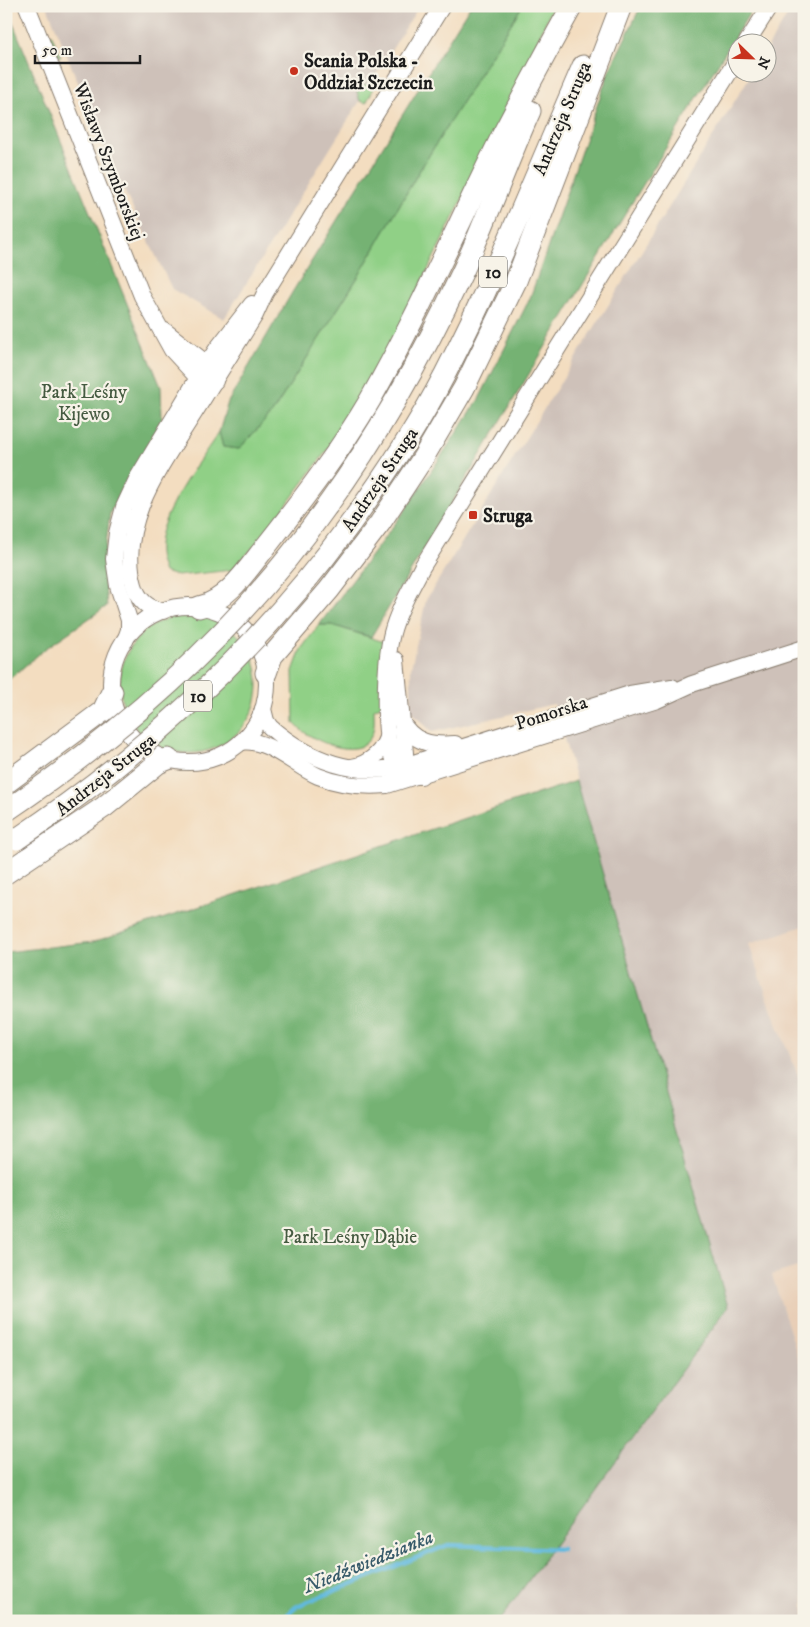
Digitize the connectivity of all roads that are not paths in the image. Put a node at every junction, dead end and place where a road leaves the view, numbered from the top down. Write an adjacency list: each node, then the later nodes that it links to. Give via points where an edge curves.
1 (28, 6): 11 (street, Wisławy Szymborskiej, via 138,286)
2 (442, 6): 10 (street)
3 (572, 6): 14 (main road, via 369,400 328,465 254,561 220,598)
4 (578, 6): 31 (main road, Andrzeja Struga / 10, bridge, via 436,326 393,406 327,506 250,602 184,668 95,747)
5 (611, 6): 32 (main road, Andrzeja Struga / 10, bridge, via 452,359 403,445 350,524 307,580 203,692 114,769)
6 (621, 6): 18 (main road, via 516,281 464,388 380,523 329,590 272,656)
7 (770, 6): 8 (street)
8 (753, 32)
9 (728, 74): 22 (street, via 407,595 396,619 388,650 386,686)
10 (265, 293): 12 (street, via 249,307); 13 (street, via 255,315)
11 (161, 328): 12 (street, Wisławy Szymborskiej); 13 (street, Wisławy Szymborskiej, via 172,350)
12 (207, 364): 13 (street, via 213,371)
13 (206, 380): 15 (street, via 148,491 132,535 130,561 135,590 148,607); 16 (street, via 137,479 118,525 115,566 128,620)
14 (199, 607): 15 (street); 18 (street, via 224,615 244,629 258,648)
15 (163, 611): 16 (street, via 142,623)
16 (125, 641): 20 (street, via 113,668)
17 (804, 648): 19 (street, Pomorska)
18 (266, 673): 21 (street)
19 (692, 684): 23 (street, Pomorska, via 630,694); 28 (street, Pomorska, via 657,700)
20 (112, 692): 25 (street, via 118,716 131,736 146,749); 29 (main road, via 103,711)
21 (263, 709): 24 (street, via 257,724); 26 (street, Pomorska, via 266,721 276,733 315,758)
22 (394, 724): 23 (street, Pomorska, via 426,743 440,745); 26 (street, via 378,754 362,764); 27 (street)
23 (492, 738): 27 (street, Pomorska)
24 (241, 742): 25 (street, via 225,754 207,760); 30 (street, Pomorska, via 260,742 327,779 363,786)
25 (168, 759): 33 (main road)
26 (345, 768): 27 (street, Pomorska)
27 (402, 768): 28 (street, Pomorska, via 412,775); 30 (street, Pomorska, via 398,778)
28 (421, 776): 30 (street, Pomorska)
29 (6, 783)
30 (387, 785)
31 (6, 810)
32 (12, 842)
33 (6, 873)

